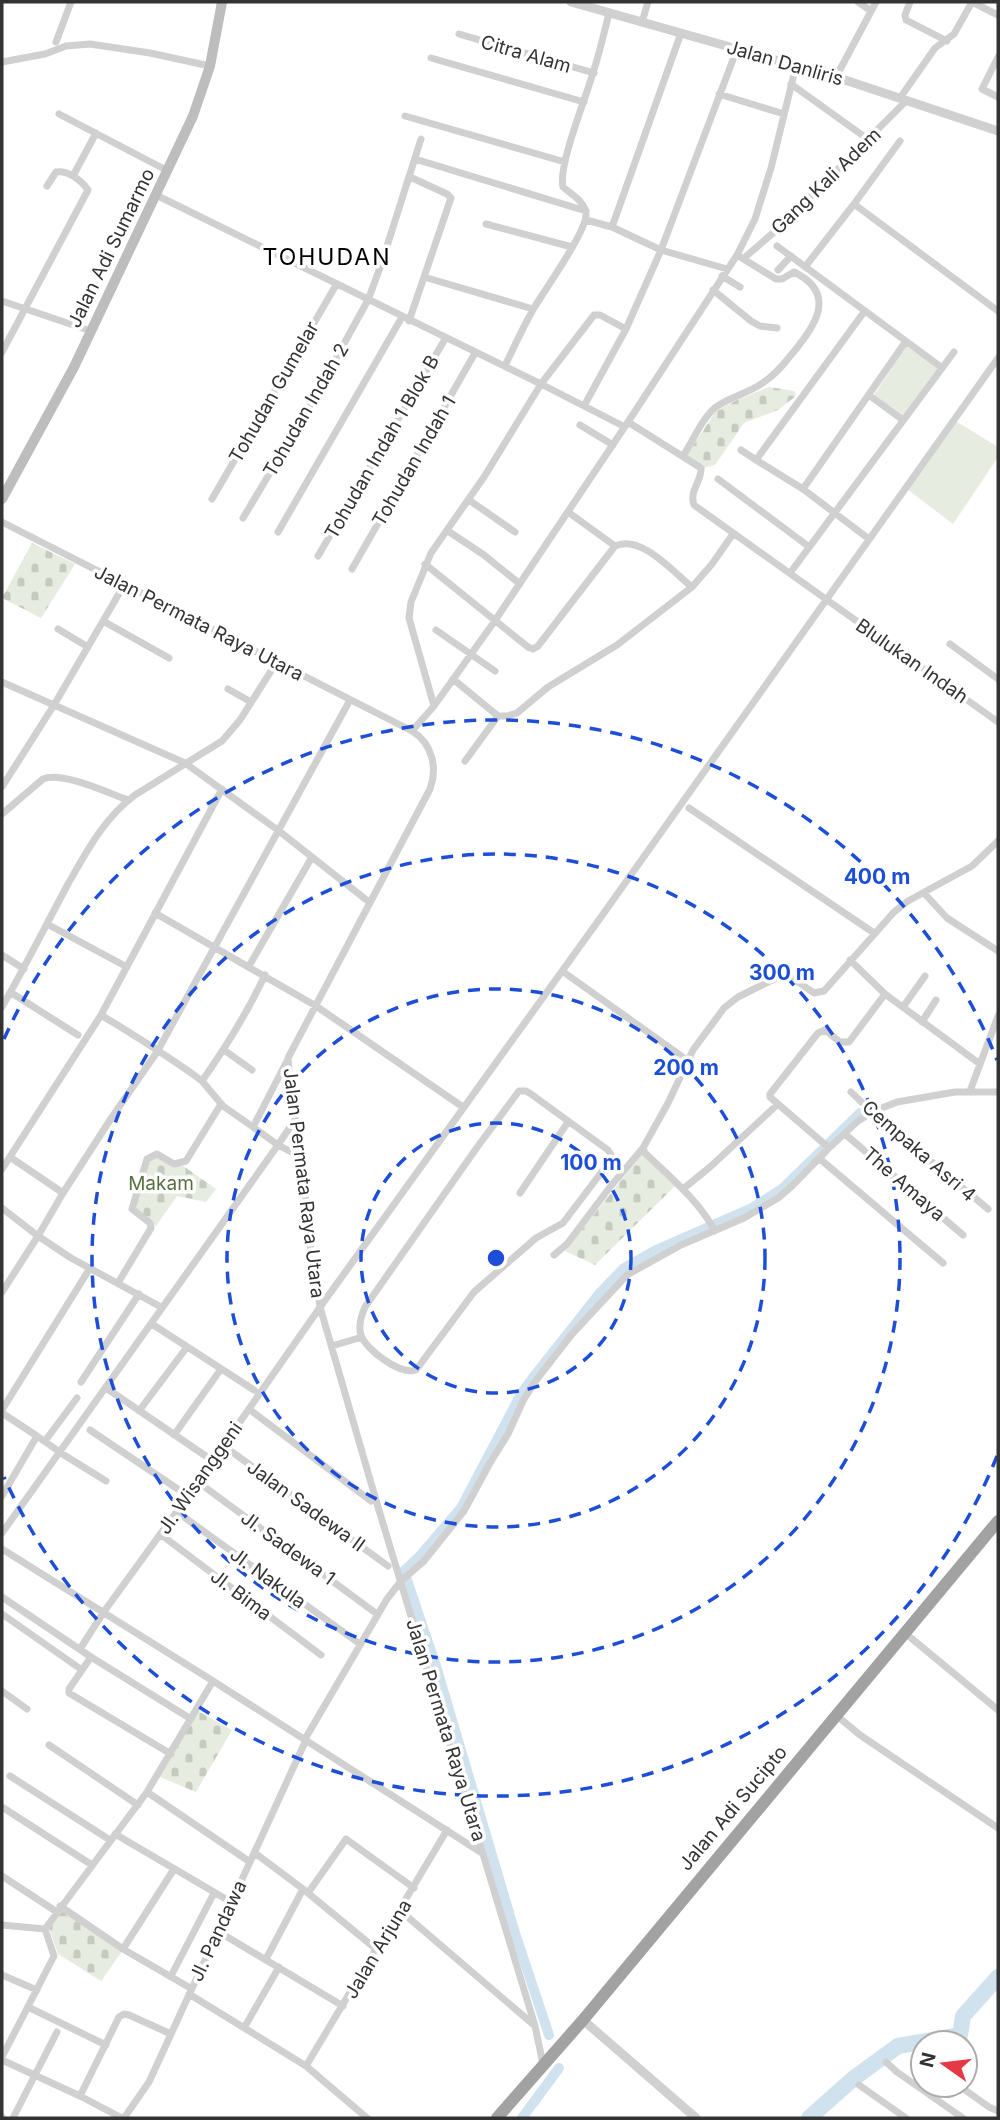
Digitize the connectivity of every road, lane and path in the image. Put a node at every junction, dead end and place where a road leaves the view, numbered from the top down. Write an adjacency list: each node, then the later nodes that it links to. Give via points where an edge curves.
1 (71, 2): 16 (street)
2 (222, 2): 21 (main road, Jalan Adi Sumarmo)
3 (571, 2): 10 (street, Jalan Danliris)
4 (648, 2): 12 (street)
5 (858, 2): 9 (street)
6 (876, 2): 9 (street)
7 (910, 2): 15 (street, via 906,20)
8 (972, 2): 11 (street); 15 (street, Gang Kali Adem)
9 (870, 10): 24 (street)
10 (609, 13): 12 (street, Jalan Danliris); 23 (street)
11 (998, 15)
12 (642, 22): 13 (street, Jalan Danliris)
13 (681, 33): 17 (street, Jalan Danliris); 48 (street)
14 (459, 34): 23 (street, Citra Alam)
15 (947, 41): 28 (street, Gang Kali Adem, via 935,48)
16 (56, 42)
17 (737, 49): 22 (street, Jalan Danliris); 26 (street)
18 (998, 57): 27 (street, via 982,89)
19 (431, 58): 29 (street)
20 (2, 62): 21 (street, via 90,44)
21 (209, 66): 40 (main road, Jalan Adi Sumarmo, via 198,104)
22 (796, 66): 24 (street, Jalan Danliris); 25 (street)
23 (594, 73): 29 (street)
24 (836, 78): 28 (street, Jalan Danliris)
25 (791, 84): 31 (street); 36 (street)
26 (719, 94): 31 (street); 51 (street)
27 (998, 97)
28 (904, 99): 33 (street, Jalan Danliris); 36 (street, Gang Kali Adem)
29 (584, 102): 39 (street)
30 (59, 114): 34 (street)
31 (784, 114): 53 (street)
32 (405, 116): 39 (street)
33 (998, 131)
34 (96, 133): 40 (street); 41 (street)
35 (421, 139): 38 (street, Tohudan Indah 2)
36 (869, 140): 53 (street, Gang Kali Adem, via 781,226)
37 (900, 141): 45 (street)
38 (415, 159): 42 (street, Tohudan Indah 2); 46 (street)
39 (565, 162): 46 (street, via 563,187 576,196)
40 (168, 171): 44 (main road, Jalan Adi Sumarmo)
41 (73, 176): 43 (street, via 59,171); 64 (street, via 87,187 87,194)
42 (410, 177): 57 (street, via 451,198); 61 (street, Tohudan Indah 2)
43 (47, 186)
44 (159, 196): 58 (street); 70 (main road, Jalan Adi Sumarmo)
45 (854, 204): 54 (street); 65 (street)
46 (586, 216): 48 (street); 50 (street)
47 (486, 224): 50 (street)
48 (612, 227): 51 (street)
49 (777, 246): 52 (street)
50 (572, 247): 63 (street)
51 (661, 250): 56 (street); 69 (street)
52 (791, 256): 54 (street); 55 (street)
53 (740, 257): 56 (street); 87 (street, via 776,279 794,272 810,283 817,291 817,317 799,346 766,381 712,411)
54 (805, 267): 66 (street)
55 (778, 270)
56 (725, 272): 59 (street); 60 (street)
57 (424, 277): 63 (street); 67 (street)
58 (336, 285): 61 (street); 92 (street, Tohudan Gumelar)
59 (740, 286)
60 (713, 290): 68 (street, via 751,321); 84 (street)
61 (368, 300): 67 (street); 96 (street, Tohudan Indah 2)
62 (2, 302): 64 (street)
63 (533, 309): 77 (street)
64 (25, 310): 70 (street); 73 (street)
65 (998, 311)
66 (864, 312): 72 (street); 88 (street)
67 (405, 319): 71 (street); 99 (street)
68 (776, 328)
69 (626, 329): 79 (street, via 594,315); 81 (street)
70 (91, 331): 91 (main road, Jalan Adi Sumarmo)
71 (445, 339): 75 (street); 105 (street, Tohudan Indah 1 Blok B)
72 (906, 341): 78 (street); 80 (street)
73 (2, 352)
74 (954, 352): 78 (street)
75 (475, 353): 77 (street); 107 (street, Tohudan Indah 1)
76 (998, 358): 112 (street, Jl. Wisanggeni)
77 (505, 366): 79 (street)
78 (941, 367): 82 (street)
79 (541, 384): 81 (street); 93 (street)
80 (870, 396): 82 (street); 90 (street)
81 (584, 406): 84 (street)
82 (903, 420): 95 (street)
83 (580, 425): 85 (street)
84 (627, 425): 85 (street); 87 (street)
85 (613, 445): 94 (street)
86 (741, 450): 88 (street)
87 (683, 456): 101 (street, Blulukan Indah, via 702,470 692,494 694,505)
88 (756, 460): 90 (street)
89 (718, 479): 103 (street)
90 (803, 489): 95 (street)
91 (2, 499)
92 (212, 499)
93 (469, 500): 98 (street); 100 (street)
94 (568, 512): 104 (street); 109 (street)
95 (834, 512): 102 (street); 103 (street)
96 (243, 518)
97 (2, 522): 110 (street, Jalan Permata Raya Utara)
98 (448, 531): 106 (street); 109 (street)
99 (278, 532)
100 (515, 532)
101 (733, 534): 111 (street); 112 (street, Blulukan Indah)
102 (865, 536)
103 (808, 546): 108 (street)
104 (615, 547): 111 (street, via 627,543 644,548); 114 (street, via 537,647 528,647)
105 (318, 556)
106 (425, 564): 114 (street); 130 (street, via 409,618)
107 (352, 569)
108 (793, 569)
109 (520, 583): 114 (street)
110 (124, 584): 113 (street); 121 (street, Jalan Permata Raya Utara)
111 (692, 587): 131 (street, via 523,709)
112 (826, 600): 132 (street, Blulukan Indah); 156 (street, Jl. Wisanggeni)
113 (103, 621): 118 (street); 120 (street)
114 (495, 621): 119 (street)
115 (58, 629): 118 (street)
116 (436, 631): 119 (street)
117 (950, 644): 124 (street)
118 (88, 648): 129 (street)
119 (471, 653): 122 (street); 123 (street)
120 (169, 658)
121 (276, 663): 127 (street, Jalan Permata Raya Utara); 128 (street)
122 (495, 671)
123 (453, 679): 130 (street); 131 (street)
124 (998, 679)
125 (2, 682): 129 (street)
126 (228, 689): 128 (street)
127 (350, 701): 133 (street, Jalan Permata Raya Utara); 141 (street)
128 (251, 702): 135 (street, via 222,741)
129 (54, 705): 135 (street); 136 (street)
130 (433, 708): 133 (street)
131 (498, 716): 134 (street)
132 (998, 722)
133 (412, 731): 145 (street, Jalan Permata Raya Utara, via 428,747 435,775)
134 (465, 761)
135 (185, 763): 137 (street); 138 (street)
136 (2, 787)
137 (222, 789): 141 (street); 146 (street)
138 (128, 800): 140 (street, via 51,776); 147 (street, via 92,842)
139 (689, 808): 148 (street)
140 (2, 814)
141 (279, 831): 143 (street); 149 (street)
142 (998, 841): 144 (street, via 972,866)
143 (312, 857): 145 (street); 153 (street)
144 (924, 893): 148 (street, via 901,906); 150 (street, via 947,918)
145 (369, 902): 163 (street, Jalan Permata Raya Utara)
146 (155, 913): 149 (street); 154 (street)
147 (47, 924): 154 (street); 155 (street)
148 (874, 933): 152 (street)
149 (216, 947): 153 (street); 170 (street)
150 (998, 951)
151 (2, 955): 155 (street)
152 (850, 960): 160 (street); 172 (street, via 824,991 814,993 780,975 738,996 715,1018)
153 (249, 966): 157 (street)
154 (127, 967): 165 (street)
155 (24, 969): 159 (street)
156 (562, 971): 172 (street); 209 (street, Jl. Wisanggeni)
157 (265, 975): 163 (street); 169 (street)
158 (925, 976): 164 (street)
159 (10, 992): 162 (street); 168 (street)
160 (885, 994): 164 (street); 180 (street, via 849,1042 840,1042 825,1030 818,1032 770,1094)
161 (936, 1000): 167 (street)
162 (3, 1002)
163 (316, 1006): 171 (street, Jalan Permata Raya Utara); 181 (street)
164 (903, 1007): 167 (street)
165 (101, 1015): 170 (street); 191 (street)
166 (997, 1020): 173 (street)
167 (922, 1022): 173 (street)
168 (78, 1035)
169 (224, 1050): 174 (street); 175 (street)
170 (158, 1052): 175 (street); 195 (street)
171 (288, 1058): 183 (street, Jalan Permata Raya Utara); 185 (street)
172 (687, 1060): 189 (street)
173 (980, 1064): 176 (street)
174 (252, 1070)
175 (202, 1081): 179 (street)
176 (970, 1091): 178 (street, Jl. Pandawa); 182 (street, Jl. Pandawa, via 897,1102)
177 (851, 1092): 182 (street, Cempaka Asri 4)
178 (998, 1092)
179 (220, 1104): 185 (street); 206 (street, via 186,1161 174,1164 157,1154 146,1159 132,1207 151,1228)
180 (778, 1104): 188 (street); 194 (street)
181 (460, 1105)
182 (872, 1112): 186 (street, Jl. Pandawa); 197 (street, Cempaka Asri 4)
183 (295, 1121): 187 (street); 190 (street, Jalan Permata Raya Utara)
184 (568, 1122): 196 (street); 212 (street, via 528,1092 516,1093 365,1307); 212 (street, via 608,1150 611,1157 563,1223 536,1238 474,1292 414,1371 397,1367)
185 (253, 1127): 187 (street)
186 (845, 1134): 188 (street, Jl. Pandawa); 201 (street, The Amaya)
187 (278, 1145): 190 (street); 210 (street)
188 (827, 1145): 192 (street, Jl. Pandawa)
189 (643, 1148): 194 (street); 203 (street)
190 (299, 1156): 209 (street, Jalan Permata Raya Utara)
191 (10, 1157): 193 (street); 195 (street)
192 (820, 1158): 200 (street, Jl. Pandawa, via 778,1198); 204 (street)
193 (2, 1169)
194 (683, 1189): 200 (street)
195 (63, 1193): 202 (street)
196 (520, 1193)
197 (988, 1209)
198 (5, 1210): 199 (street); 202 (street)
199 (2, 1221)
200 (714, 1230): 241 (street, Jl. Pandawa, via 633,1270 581,1324 528,1391 464,1511 424,1562)
201 (963, 1235)
202 (38, 1236): 205 (street); 207 (street)
203 (554, 1255)
204 (943, 1263)
205 (90, 1268): 206 (street); 221 (street)
206 (118, 1283): 208 (street)
207 (2, 1292)
208 (139, 1294): 210 (street); 216 (street)
209 (322, 1305): 213 (street, Jalan Permata Raya Utara); 220 (street, Jl. Wisanggeni)
210 (161, 1307): 228 (street)
211 (155, 1326): 214 (street)
212 (362, 1337): 213 (street)
213 (334, 1345): 241 (street, Jalan Permata Raya Utara)
214 (187, 1347): 215 (street); 222 (street)
215 (220, 1368): 218 (street); 224 (street)
216 (81, 1382)
217 (109, 1390): 222 (street)
218 (254, 1390)
219 (77, 1398): 226 (street)
220 (249, 1409): 227 (street, Jl. Wisanggeni); 234 (street)
221 (2, 1411): 225 (street)
222 (139, 1411): 224 (street)
223 (90, 1430): 233 (street)
224 (174, 1435): 229 (street)
225 (37, 1436): 226 (street); 232 (street)
226 (45, 1441): 228 (street)
227 (223, 1446): 229 (street, Jl. Wisanggeni); 240 (street, Jalan Sadewa II)
228 (60, 1452): 230 (street); 237 (street)
229 (213, 1461): 231 (street, Jl. Wisanggeni)
230 (106, 1481)
231 (198, 1482): 233 (street, Jl. Wisanggeni); 245 (street, Jl. Sadewa 1)
232 (2, 1496)
233 (188, 1496): 235 (street, Jl. Wisanggeni)
234 (370, 1501)
235 (177, 1512): 238 (street, Jl. Wisanggeni); 248 (street, Jl. Nakula)
236 (998, 1521): 247 (highway, Jalan Adi Sucipto)
237 (2, 1532)
238 (160, 1535): 244 (street, Jl. Wisanggeni); 250 (street, Jl. Bima)
239 (2, 1549): 244 (street)
240 (388, 1566)
241 (405, 1578): 245 (street, Jl. Pandawa); 270 (street, Jalan Permata Raya Utara)
242 (2, 1597): 243 (street)
243 (14, 1605): 246 (street); 249 (street)
244 (103, 1613): 249 (street, Jl. Wisanggeni); 253 (street)
245 (377, 1614): 248 (street, Jl. Pandawa)
246 (4, 1615): 252 (street)
247 (905, 1633): 256 (street); 257 (highway, Jalan Adi Sucipto)
248 (360, 1644): 259 (street, Jl. Pandawa)
249 (80, 1650): 251 (street)
250 (321, 1655)
251 (91, 1657): 252 (street); 258 (street)
252 (82, 1670): 261 (street, via 69,1693)
253 (213, 1681): 258 (street); 259 (street)
254 (2, 1692): 255 (street)
255 (27, 1709)
256 (998, 1710)
257 (836, 1715): 266 (street); 294 (highway, Jalan Adi Sucipto)
258 (191, 1718): 261 (street)
259 (306, 1739): 267 (street); 269 (street, Jl. Pandawa)
260 (49, 1745): 264 (street)
261 (171, 1754): 263 (street)
262 (10, 1776): 268 (street)
263 (147, 1793): 264 (street); 271 (street)
264 (138, 1805): 268 (street)
265 (2, 1807): 272 (street)
266 (998, 1828)
267 (447, 1830): 270 (street); 275 (street, Jalan Arjuna)
268 (113, 1837): 272 (street); 273 (street)
269 (255, 1853): 271 (street, Jl. Pandawa); 276 (street)
270 (483, 1853): 295 (street, Jalan Permata Raya Utara)
271 (250, 1862): 278 (street, Jl. Pandawa)
272 (92, 1865): 279 (street)
273 (174, 1869): 277 (street); 284 (street)
274 (2, 1876): 279 (street)
275 (414, 1888): 276 (street, via 346,1839); 285 (street, Jalan Arjuna)
276 (305, 1891): 285 (street); 286 (street)
277 (214, 1893): 278 (street); 289 (street)
278 (231, 1902): 283 (street, Jl. Pandawa)
279 (58, 1909): 282 (street); 284 (street)
280 (403, 1913): 295 (street)
281 (2, 1925): 282 (street)
282 (45, 1929): 290 (street, via 54,1956)
283 (219, 1932): 286 (street); 291 (street, Jl. Pandawa)
284 (123, 1949): 289 (street)
285 (376, 1949): 292 (street, Jalan Arjuna)
286 (267, 1959): 287 (street)
287 (279, 1966): 292 (street); 296 (street)
288 (2, 1975): 290 (street)
289 (171, 1976): 291 (street)
290 (37, 1990): 293 (street)
291 (190, 1992): 296 (street); 298 (street, Jl. Pandawa)
292 (343, 2006): 303 (street, Jalan Arjuna)
293 (28, 2007): 299 (street); 300 (street)
294 (583, 2020): 302 (highway, Jalan Adi Sucipto); 313 (street)
295 (534, 2026): 302 (street, Jalan Permata Raya Utara)
296 (244, 2028): 303 (street)
297 (57, 2032): 304 (street)
298 (171, 2034): 299 (street, via 124,2014); 310 (street, Jl. Pandawa, via 149,2082)
299 (106, 2045): 306 (street)
300 (2, 2058): 304 (street)
301 (886, 2062): 315 (street)
302 (543, 2064): 312 (highway, Jalan Adi Sucipto)
303 (306, 2066): 311 (street)
304 (36, 2076): 306 (street); 309 (street)
305 (859, 2085): 314 (street)
306 (80, 2096): 310 (street)
307 (978, 2099): 308 (street)
308 (998, 2110)
309 (13, 2118)
310 (123, 2118)
311 (367, 2118)
312 (497, 2118)
313 (696, 2118)
314 (906, 2118)
315 (963, 2118)

